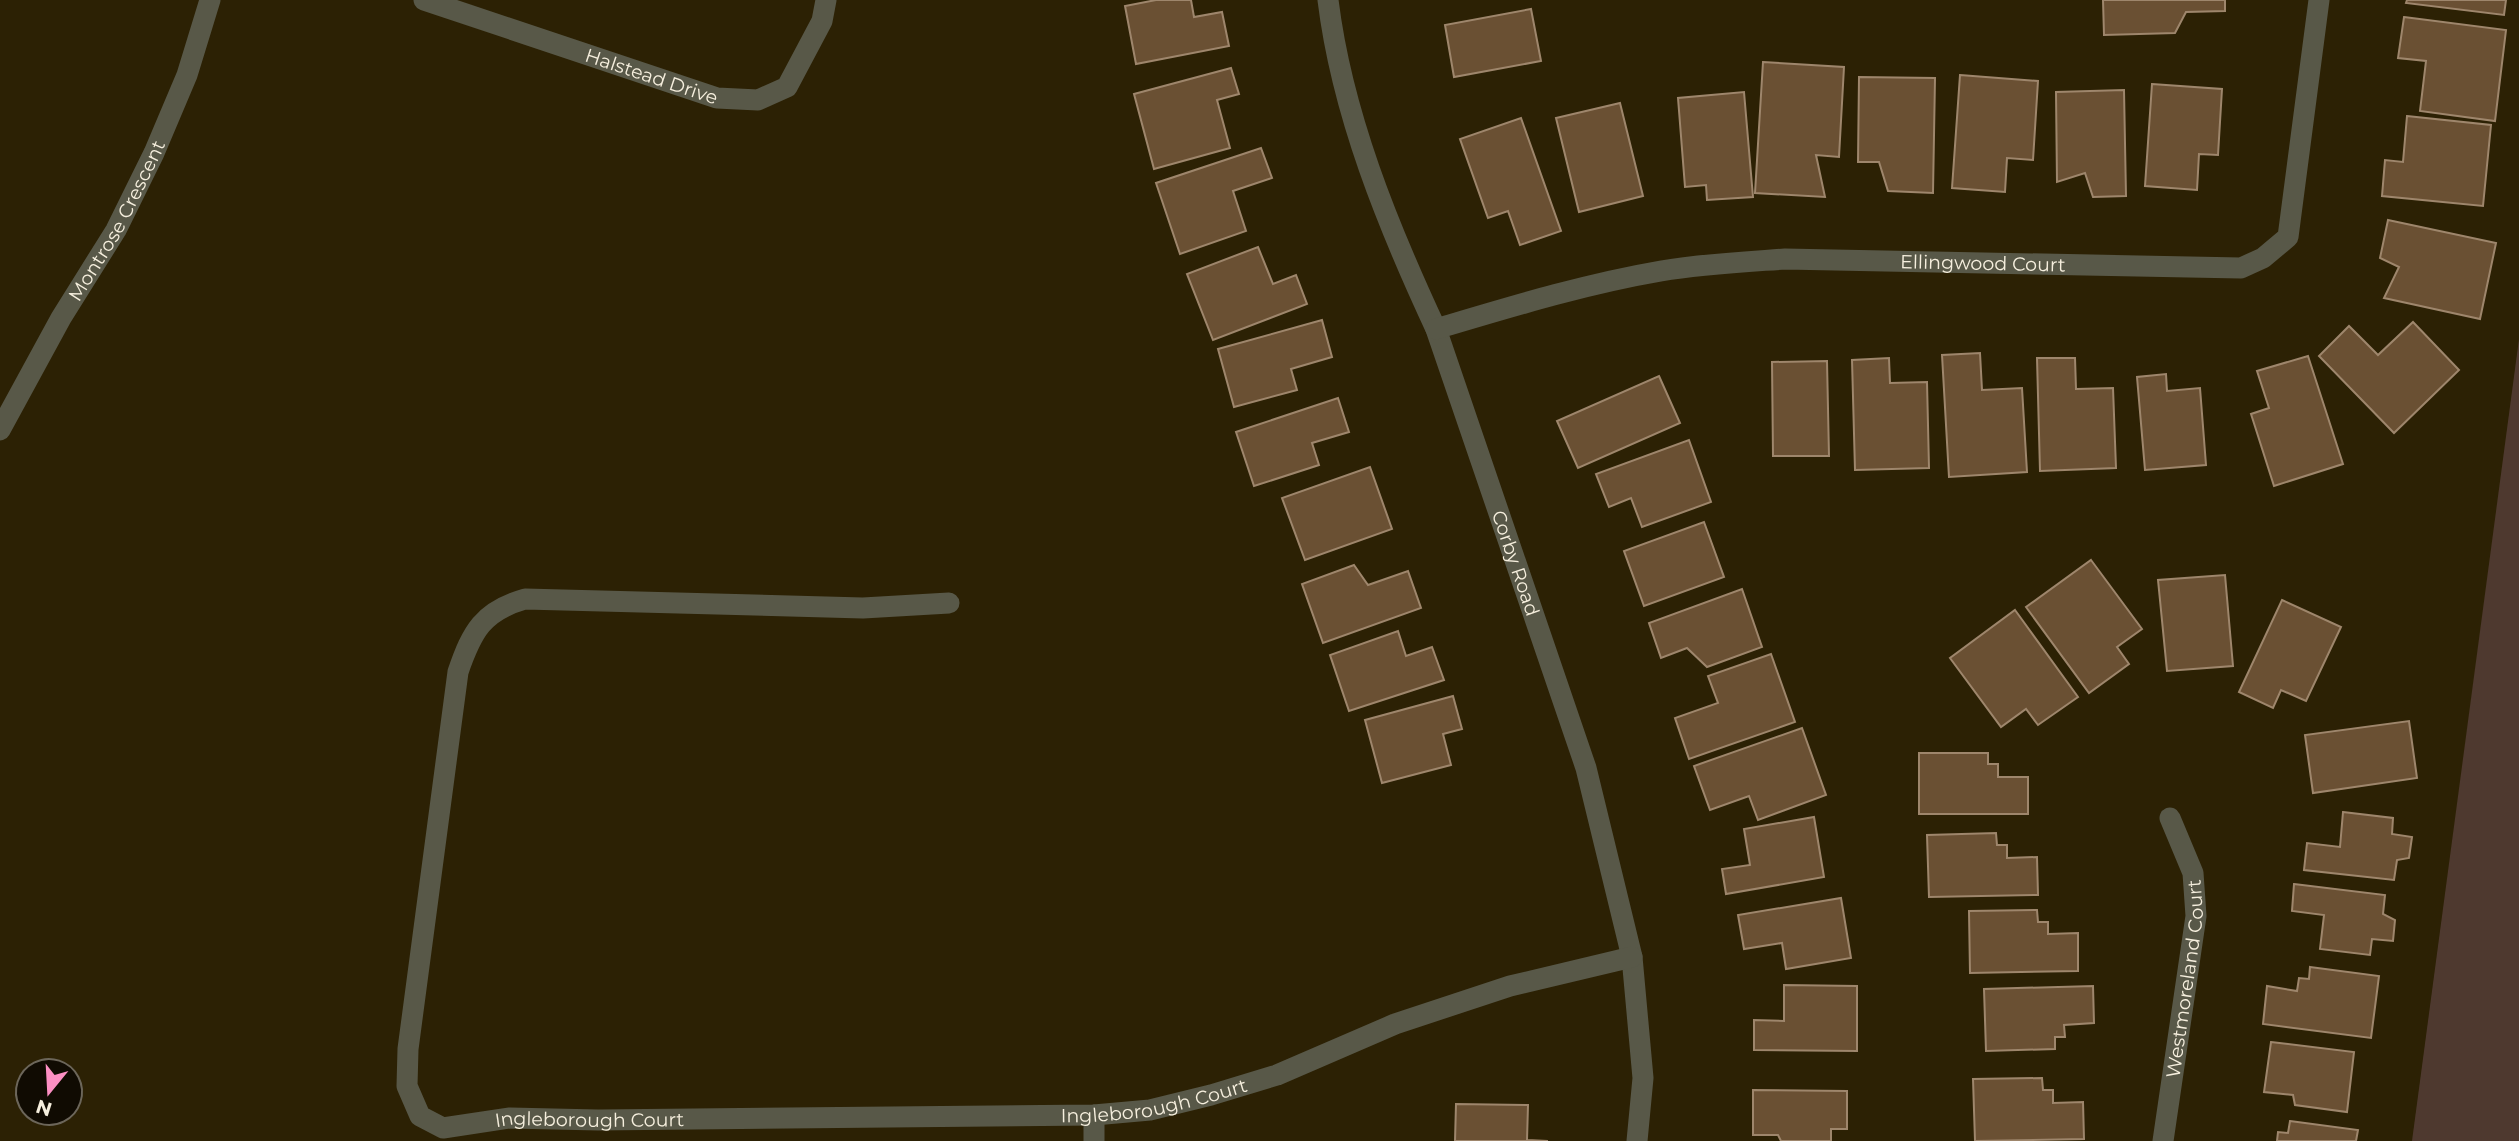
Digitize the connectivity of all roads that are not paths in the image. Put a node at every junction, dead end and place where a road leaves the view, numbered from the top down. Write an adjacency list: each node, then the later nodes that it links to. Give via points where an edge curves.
1 (210, 0): 7 (street, Montrose Crescent, via 187,75 154,153 116,230)
2 (424, 0): 3 (street, Halstead Drive, via 717,98 758,100 787,87 822,21)
3 (826, 0)
4 (1328, 0): 6 (street, Corby Road, via 1334,43 1375,183)
5 (2319, 0): 6 (street, Ellingwood Court, via 2288,237 2263,258 2241,268 1785,258 1662,271 1503,308)
6 (1436, 329): 10 (street, Corby Road, via 1586,768)
7 (0, 430)
8 (949, 603): 11 (street, Ingleborough Court, via 863,608 525,599 491,611 467,645 458,671 408,1049 407,1086 420,1116 443,1128 510,1118)
9 (2170, 818): 14 (street, Westmoreland Court, via 2193,873 2196,916)
10 (1632, 957): 11 (street, Ingleborough Court, via 1510,986 1395,1024 1277,1075 1211,1095 1150,1110); 13 (street, Corby Road, via 1643,1078)
11 (1094, 1115): 12 (street)
12 (1094, 1141)
13 (1637, 1141)
14 (2163, 1141)

